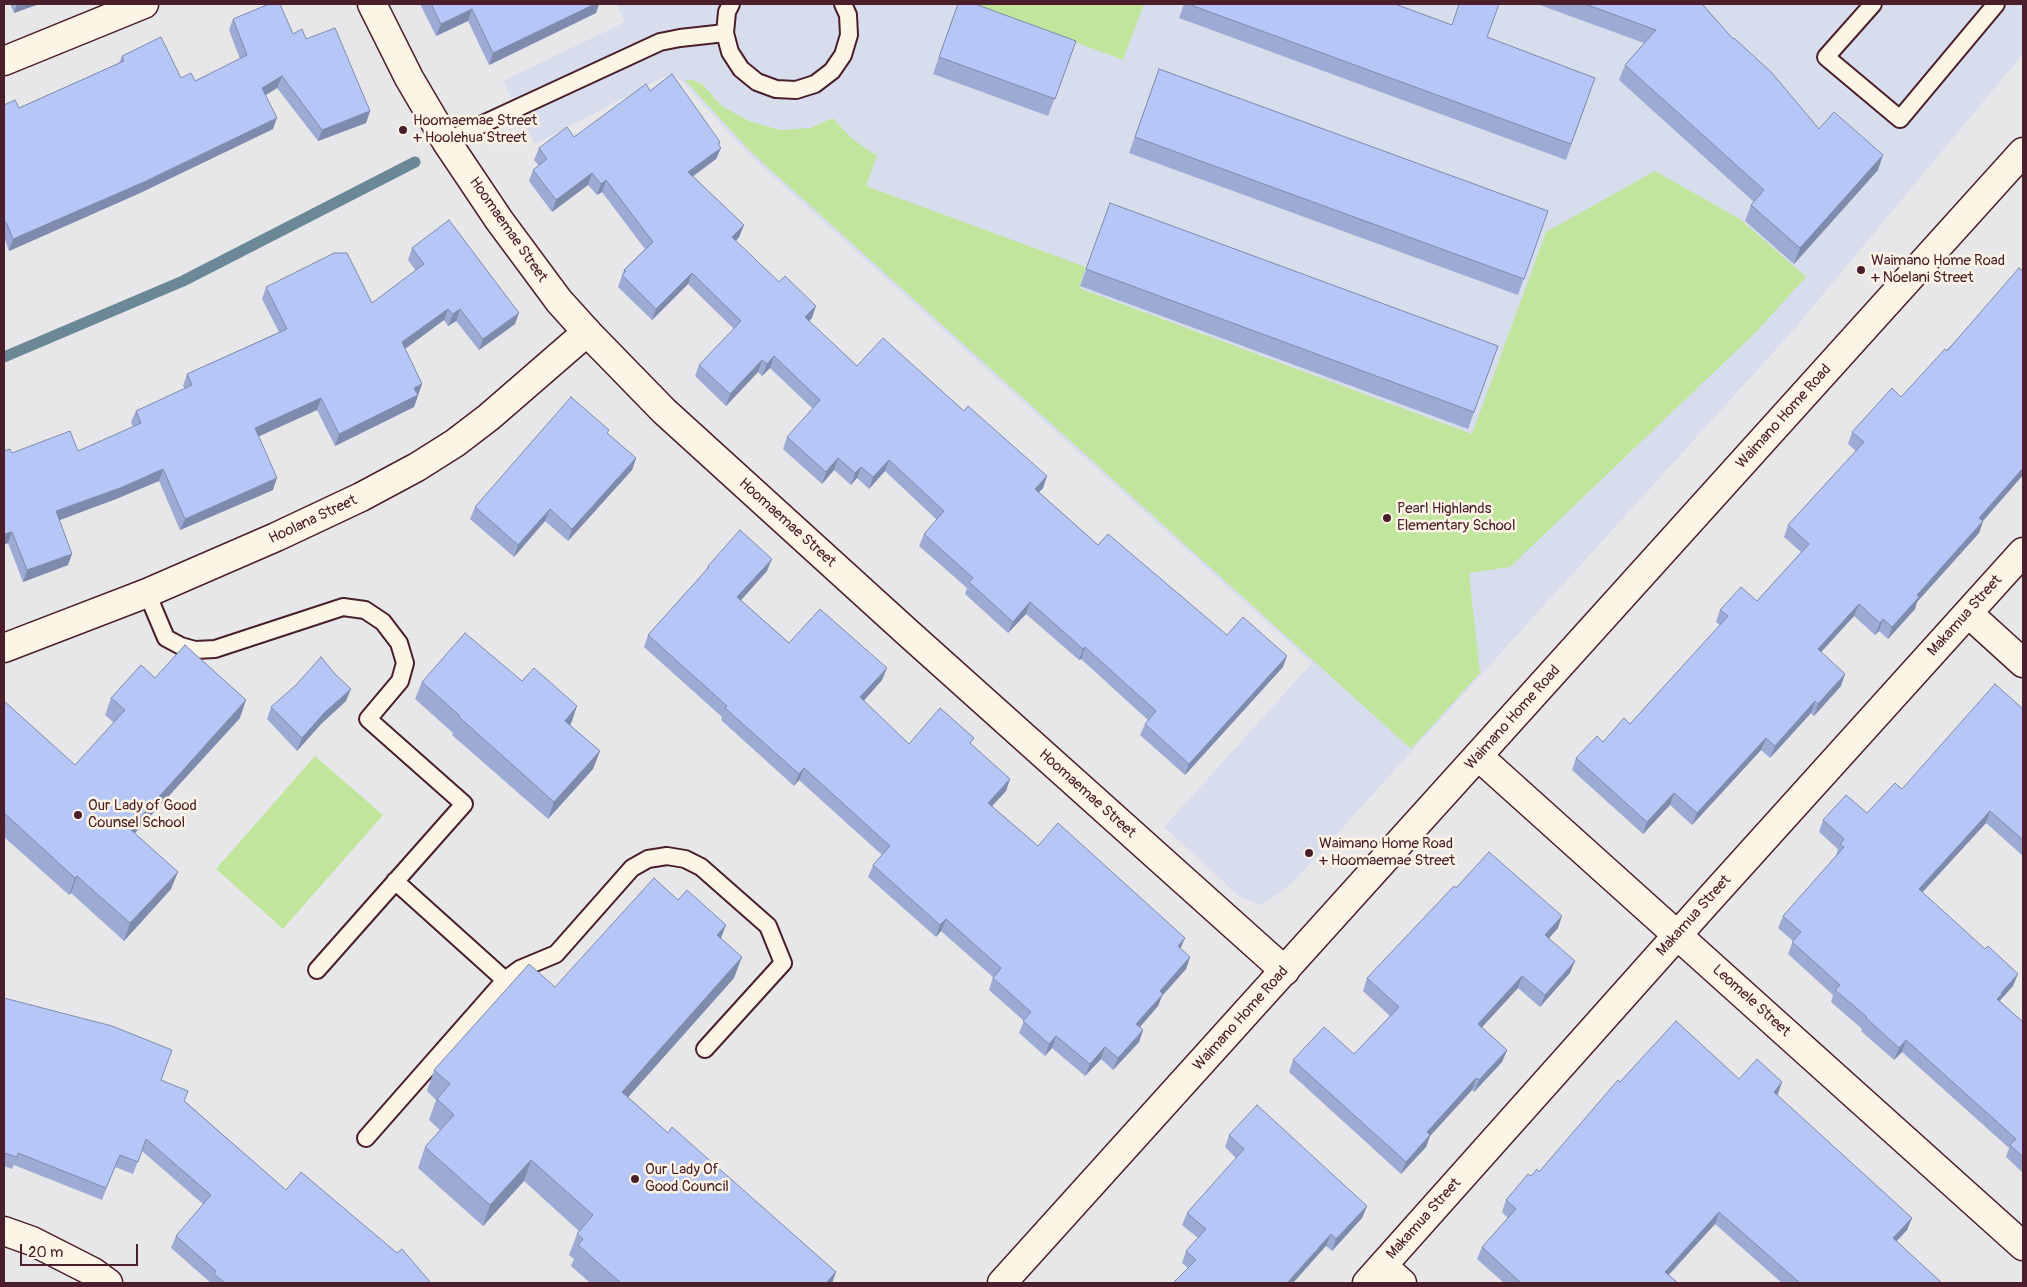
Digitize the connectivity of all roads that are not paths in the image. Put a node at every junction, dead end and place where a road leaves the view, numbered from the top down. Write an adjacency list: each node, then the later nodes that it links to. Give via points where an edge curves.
1 (144, 4): 8 (street)
2 (372, 4): 9 (street, Hoomaemae Street, via 408,78)
3 (731, 4): 7 (lane)
4 (843, 4): 7 (lane, via 848,15 849,35 843,55 832,71 815,84 796,90 776,89 757,82 741,70 730,52)
5 (1873, 4): 6 (lane, via 1826,56 1900,119)
6 (1996, 4)
7 (725, 33): 9 (lane, via 660,42)
8 (4, 61)
9 (446, 141): 11 (street, Hoomaemae Street, via 499,220 559,301)
10 (2023, 152): 17 (street, Waimano Home Road)
11 (587, 332): 13 (street, Hoolana Street, via 489,417 417,467 344,505); 21 (street, Hoomaemae Street, via 664,411)
12 (2023, 552): 14 (street, Makamua Street)
13 (146, 593): 15 (street, Hoolana Street); 18 (lane, via 166,638 195,650 215,649 344,607 365,610 383,622 399,642 405,663 400,681 368,719 464,804)
14 (1968, 613): 16 (street); 19 (street, Makamua Street)
15 (4, 648)
16 (2023, 663)
17 (1478, 756): 19 (street, Leomele Street); 21 (street, Waimano Home Road)
18 (394, 881): 20 (lane); 22 (lane)
19 (1677, 935): 26 (street, Leomele Street); 27 (street, Makamua Street)
20 (317, 970)
21 (1285, 970): 29 (street, Waimano Home Road)
22 (505, 980): 23 (lane, via 520,969 556,954 632,868 648,859 685,858 701,867 768,926 783,963); 24 (lane)
23 (705, 1049)
24 (366, 1138)
25 (4, 1231): 28 (street, via 32,1241)
26 (2023, 1246)
27 (1384, 1277)
28 (108, 1283)
29 (1002, 1283)

